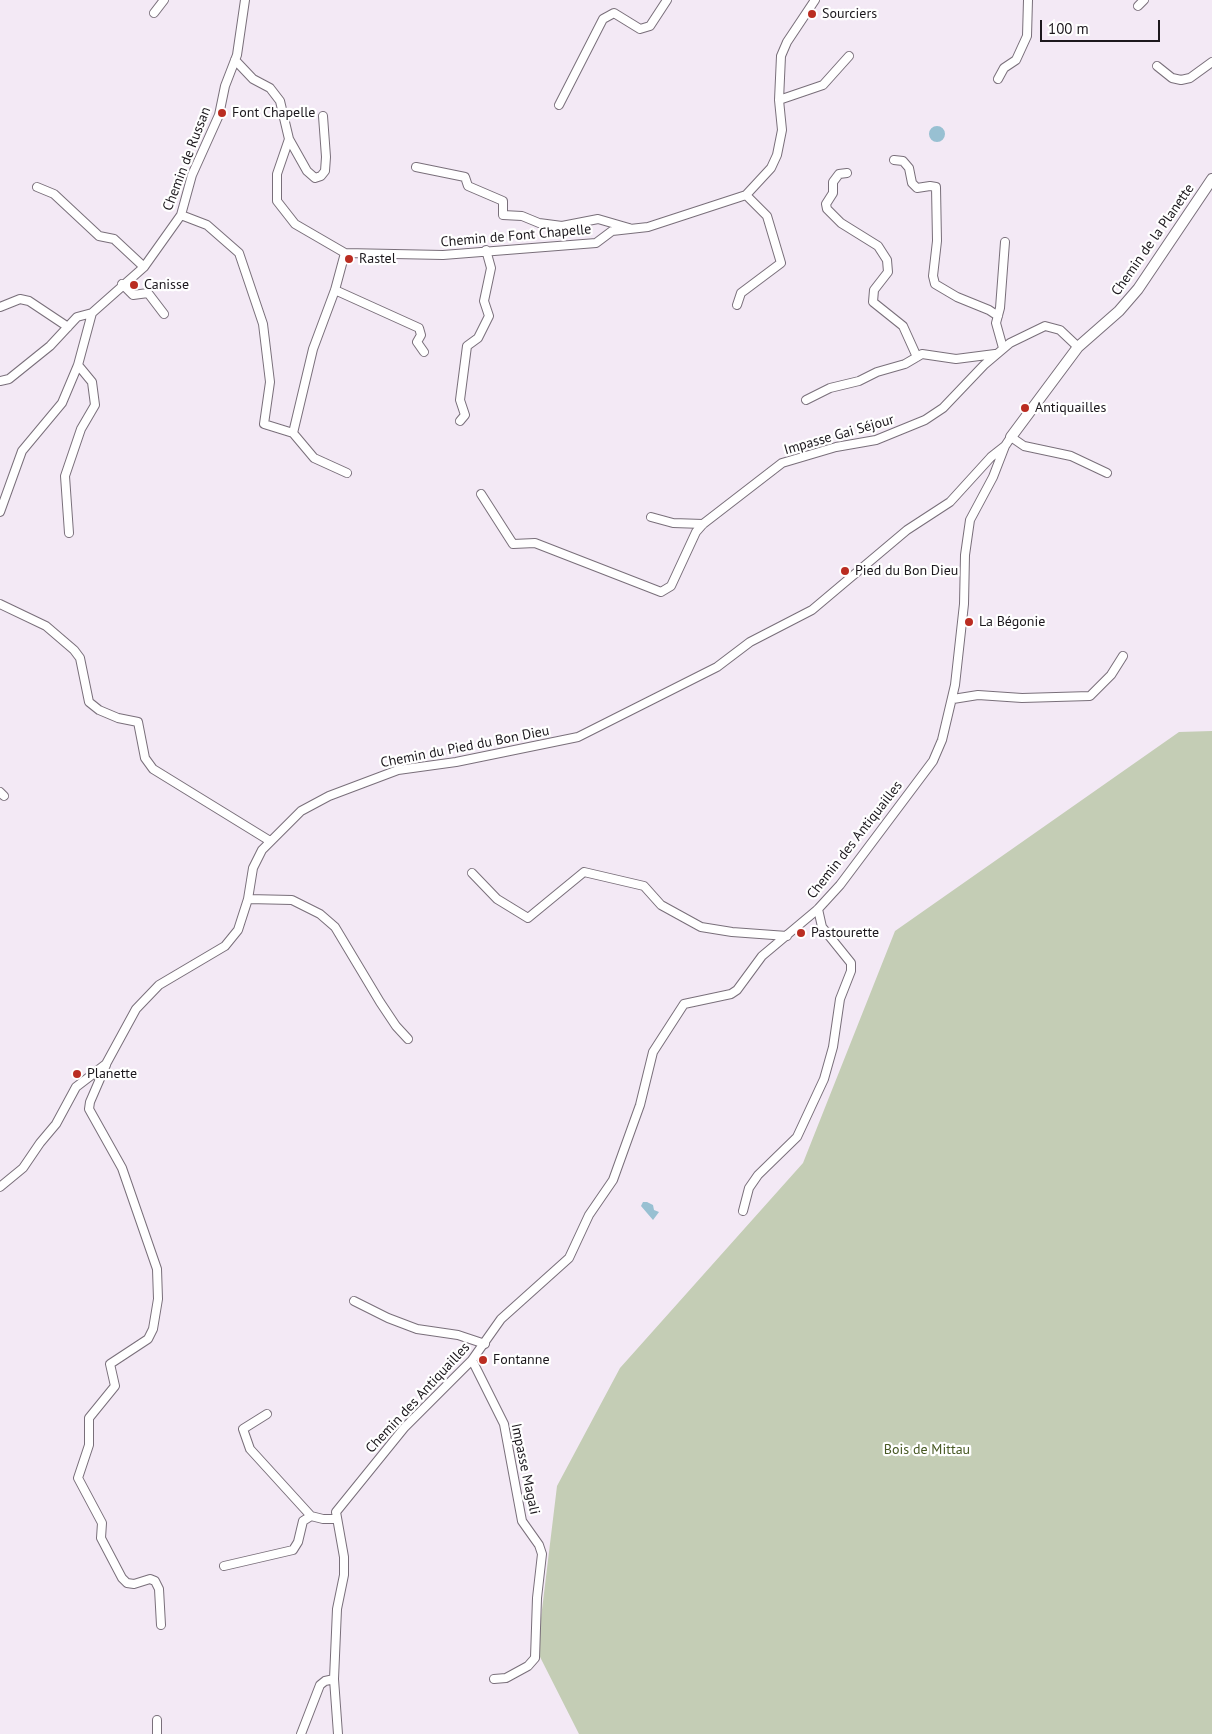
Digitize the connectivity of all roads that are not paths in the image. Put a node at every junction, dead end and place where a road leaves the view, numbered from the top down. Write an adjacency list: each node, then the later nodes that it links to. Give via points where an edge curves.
1 (164, 0): 6 (street)
2 (245, 0): 8 (street, Chemin de Russan)
3 (667, 0): 13 (street, via 650,26 640,29 614,13 603,19)
4 (815, 0): 12 (street, Chemin de Font Chapelle, via 781,56)
5 (1028, 0): 11 (street, via 1027,36 1016,60 1004,68)
6 (154, 13)
7 (849, 56): 12 (street, via 823,85)
8 (235, 60): 15 (street, via 252,79 270,88 280,101); 22 (street, Chemin de Russan, via 219,115 192,175)
9 (1212, 62): 10 (street, via 1190,78 1181,80 1172,78)
10 (1157, 66)
11 (998, 79)
12 (779, 100): 21 (street, Chemin de Font Chapelle, via 782,130 777,155 771,168)
13 (559, 105)
14 (323, 116): 15 (street, via 326,170 321,176 315,178 307,171)
15 (289, 139): 26 (street, Chemin de Font Chapelle, via 277,174 277,201 295,224)
16 (894, 160): 34 (street, via 903,161 909,168 916,188 936,187 935,284)
17 (416, 167): 23 (street, via 465,178 468,186 503,201 503,215 562,226 598,218)
18 (847, 173): 40 (street, via 839,174 833,182 833,193 826,209 841,223 878,246 888,272 874,290 873,302 903,326)
19 (1212, 179): 36 (street, Chemin de la Planette, via 1138,289 1119,311)
20 (37, 187): 27 (street, via 54,194 99,236 114,239)
21 (746, 195): 23 (street, Chemin de Font Chapelle); 30 (street, via 767,216 781,263 741,293)
22 (181, 215): 27 (street, Chemin de Russan); 45 (street, via 207,225 238,253 263,324 270,382 264,424)
23 (631, 229): 25 (street, Chemin de Font Chapelle, via 612,232 596,243)
24 (1005, 242): 34 (street)
25 (486, 250): 26 (street, Chemin de Font Chapelle, via 443,255); 44 (street, via 491,268 484,301 489,316 478,338 467,346 460,400 465,415)
26 (345, 253): 29 (street)
27 (144, 267): 28 (street, Chemin de Russan)
28 (122, 284): 32 (street, Chemin de Russan); 33 (street, via 133,295 148,293)
29 (335, 290): 38 (street, via 419,328 421,335 417,342); 45 (street, via 313,349)
30 (737, 305)
31 (0, 307): 35 (street, via 20,299 29,301)
32 (92, 314): 35 (street, via 77,318); 41 (street, Chemin de Russan)
33 (164, 314)
34 (998, 316): 37 (street, via 996,323)
35 (68, 327): 42 (street, via 9,379)
36 (1078, 347): 37 (street, Impasse Gai Séjour, via 1060,330 1045,326); 46 (street, Chemin de la Planette)
37 (1003, 348): 39 (street, Impasse Gai Séjour)
38 (424, 352)
39 (995, 354): 40 (street, via 956,359 922,354); 53 (street, Impasse Gai Séjour, via 943,408 925,420 876,440 836,446 782,463)
40 (917, 357): 43 (street, via 859,381 830,388)
41 (78, 365): 51 (street, Chemin de Russan, via 62,402 22,451); 54 (street, via 92,382 95,405 81,429 65,476)
42 (0, 381)
43 (806, 400)
44 (460, 421)
45 (293, 432): 48 (street, via 314,458)
46 (1011, 437): 47 (street, Chemin du Pied du Bon Dieu); 49 (street, via 1024,446 1071,456)
47 (1005, 446): 57 (street, Chemin des Antiquailles, via 970,520); 58 (street, Chemin du Pied du Bon Dieu, via 950,502 907,530 812,610 750,642 717,667 578,737 377,776 301,811)
48 (347, 473)
49 (1107, 473)
50 (481, 494): 53 (street, Impasse Gai Séjour, via 513,544 534,543 662,592 671,586 696,532)
51 (0, 512)
52 (651, 517): 53 (street, via 673,523)
53 (703, 524)
54 (69, 533)
55 (0, 604): 58 (street, via 46,626 74,650 80,658 89,702 118,718 138,722 145,758 153,769)
56 (1123, 656): 57 (street, via 1111,675 1090,696 1022,698 978,695)
57 (953, 700): 61 (street, Chemin des Antiquailles, via 933,761 840,885)
58 (270, 841): 60 (street, Chemin du Pied du Bon Dieu, via 253,868)
59 (472, 873): 62 (street, via 497,899 528,918 584,872 644,886 661,905 701,927)
60 (248, 899): 63 (street, via 292,900 320,914 335,928 380,1002); 64 (street, Chemin du Pied du Bon Dieu, via 242,922 226,946 159,985 136,1009)
61 (818, 909): 62 (street, Chemin des Antiquailles); 66 (street, via 822,927 851,964 852,971 840,998 824,1079 797,1137 758,1175 749,1188)
62 (787, 936): 68 (street, Chemin des Antiquailles, via 762,956 731,994 684,1004 653,1052 640,1105 613,1180 589,1215 569,1258 501,1319)
63 (408, 1038)
64 (106, 1064): 65 (street, Chemin du Pied du Bon Dieu, via 76,1087 56,1124 24,1168); 74 (street, via 89,1110 124,1176 157,1269 158,1299 148,1339 110,1364 115,1386 88,1418 89,1445 78,1478 102,1522 101,1538 122,1578 134,1584 150,1579 155,1581 159,1589)
65 (0, 1187)
66 (743, 1211)
67 (354, 1301): 68 (street, via 417,1329 458,1335)
68 (485, 1344): 69 (street, Chemin des Antiquailles)
69 (472, 1360): 72 (street, Chemin des Antiquailles, via 404,1428 336,1512); 76 (street, Impasse Magali, via 504,1424 522,1521 542,1554 535,1658 528,1666 506,1678)
70 (267, 1414): 71 (street, via 243,1429 250,1449)
71 (311, 1516): 72 (street); 73 (street, via 303,1521 293,1550)
72 (338, 1519): 75 (street, via 344,1575 337,1609)
73 (224, 1566)
74 (161, 1626)
75 (334, 1679): 79 (street, via 320,1685); 80 (street)
76 (494, 1679)
77 (157, 1720): 78 (street)
78 (157, 1734)
79 (301, 1734)
80 (338, 1734)

